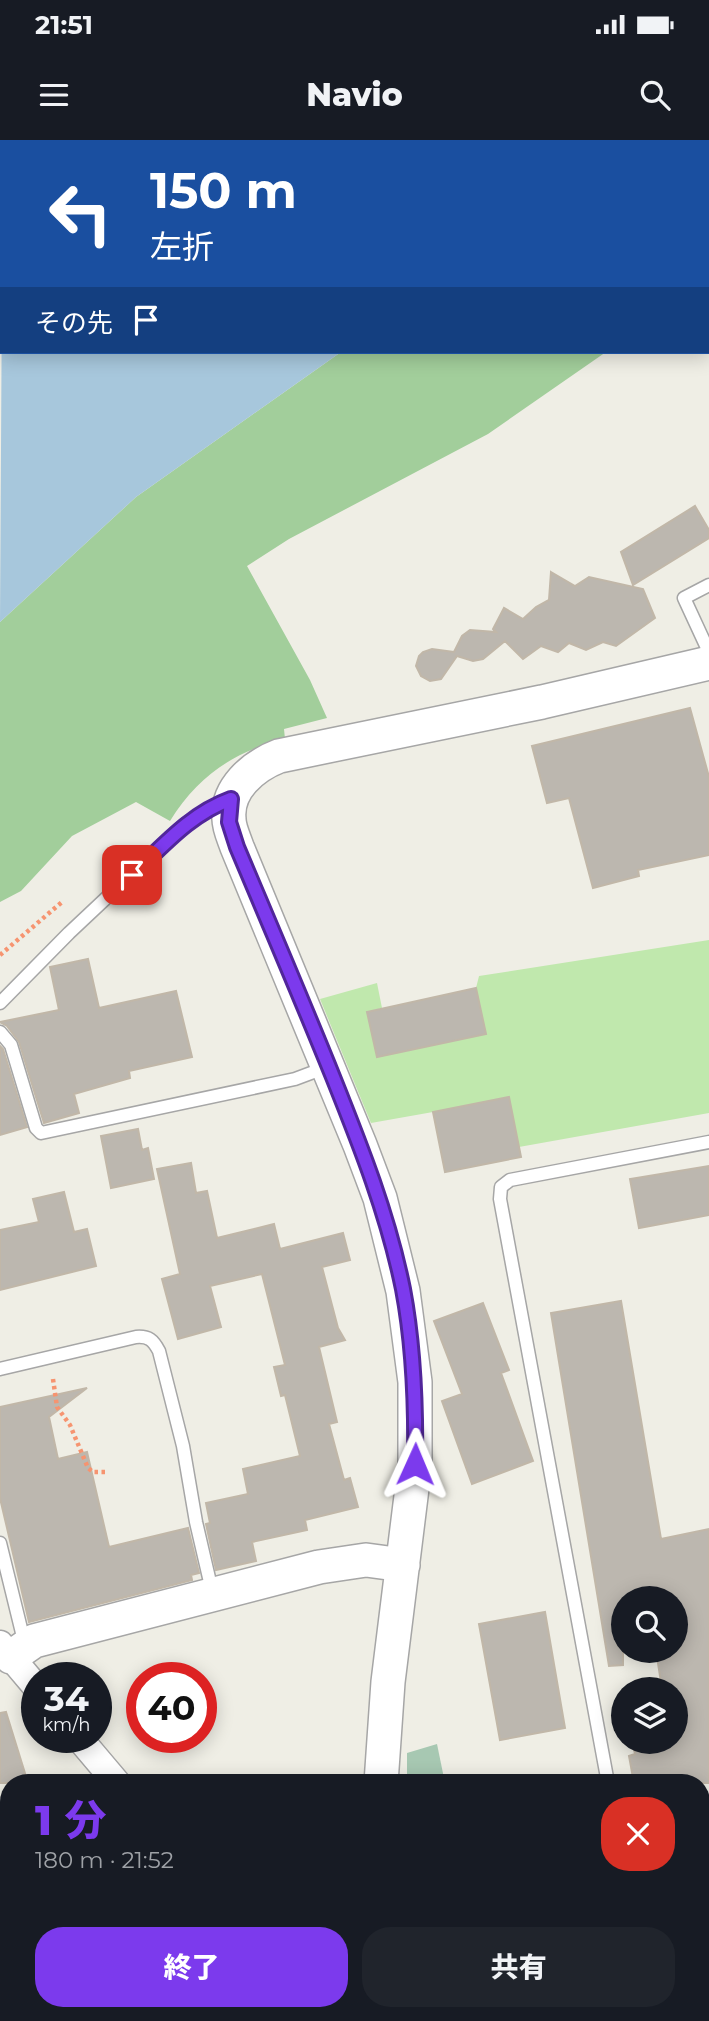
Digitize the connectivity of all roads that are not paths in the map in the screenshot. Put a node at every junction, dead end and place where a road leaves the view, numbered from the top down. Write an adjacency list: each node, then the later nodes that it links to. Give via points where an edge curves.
1 (709, 585): 2 (lane, via 684,598)
2 (709, 652)
3 (709, 663): 4 (street, via 279,756 255,769)
4 (231, 799): 5 (lane, via 185,824); 7 (street, via 229,822 237,847)
5 (0, 1003)
6 (0, 1032): 7 (lane, via 10,1045 41,1133 295,1079)
7 (329, 1066): 11 (street, via 380,1198 403,1291 416,1413)
8 (709, 1142): 17 (lane, via 510,1180 501,1187)
9 (0, 1369): 12 (lane, via 136,1337 153,1341 183,1446)
10 (0, 1543): 13 (lane)
11 (404, 1565): 12 (street, via 366,1560 319,1567); 16 (street, via 386,1702)
12 (214, 1596): 13 (street)
13 (12, 1649)
14 (92, 1753): 15 (street)
15 (109, 1774)
16 (382, 1774)
17 (606, 1774)

